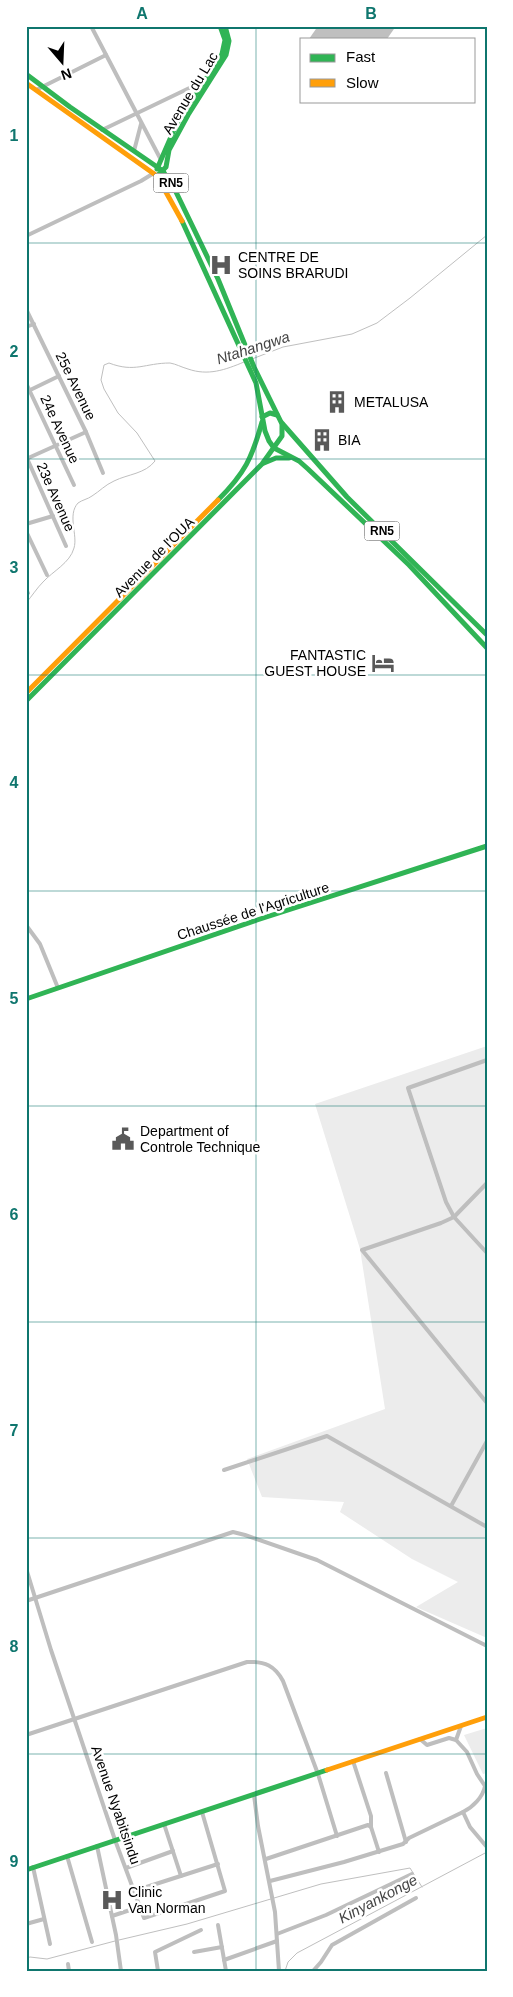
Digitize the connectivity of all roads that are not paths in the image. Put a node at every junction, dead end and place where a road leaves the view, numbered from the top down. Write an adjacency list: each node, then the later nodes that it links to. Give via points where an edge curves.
1 (91, 26): 4 (street)
2 (220, 26): 6 (main road, Avenue du Lac, via 225,40 224,49)
3 (225, 26): 6 (main road, Avenue du Lac, via 228,49)
4 (106, 55): 8 (street); 10 (street)
5 (26, 74): 8 (main road, RN5)
6 (208, 80): 10 (street); 16 (main road, Avenue du Lac, via 177,124); 17 (main road, Avenue du Lac, via 174,138)
7 (26, 83): 9 (main road, RN5)
8 (43, 86): 9 (street); 12 (main road, RN5)
9 (36, 90): 13 (main road, RN5)
10 (136, 113): 11 (street); 12 (street)
11 (141, 124): 14 (street); 16 (street)
12 (102, 129): 13 (street); 14 (main road, RN5)
13 (94, 133): 15 (main road, RN5)
14 (134, 150): 15 (street); 17 (main road, RN5)
15 (132, 158): 18 (main road, RN5)
16 (162, 160): 17 (main road, Avenue du Lac)
17 (161, 169): 18 (main road); 23 (main road, RN5, via 176,192 218,279)
18 (156, 174): 19 (street); 23 (main road, RN5, via 187,230)
19 (26, 236)
20 (26, 308): 21 (street, 25e Avenue)
21 (34, 324): 22 (street); 25 (street, 25e Avenue)
22 (26, 327)
23 (244, 351): 24 (main road, RN5)
24 (252, 368): 28 (main road, RN5); 29 (main road, RN5)
25 (59, 376): 27 (street); 31 (street, 25e Avenue)
26 (26, 383): 27 (street, 24e Avenue)
27 (28, 391): 32 (street, 24e Avenue)
28 (277, 415): 29 (main road, via 270,413); 30 (main road, RN5)
29 (262, 417): 33 (main road, RN5); 48 (main road, Avenue de l'OUA, via 253,454 235,483)
30 (281, 422): 33 (main road, Avenue de l'OUA, via 282,436); 39 (main road, RN5)
31 (86, 432): 32 (street); 37 (street, 25e Avenue)
32 (56, 445): 34 (street); 38 (street, 24e Avenue)
33 (274, 448): 35 (main road, RN5); 36 (main road, Avenue de l'OUA)
34 (27, 458): 40 (street, 23e Avenue)
35 (291, 458): 36 (main road, via 276,458); 41 (main road, RN5, via 308,469)
36 (262, 464): 48 (main road, Avenue de l'OUA)
37 (103, 473)
38 (74, 485)
39 (362, 512): 41 (main road); 46 (main road, RN5)
40 (53, 516): 42 (street); 44 (street, 23e Avenue)
41 (357, 517): 47 (main road, RN5, via 409,565)
42 (26, 524)
43 (26, 531): 45 (street)
44 (66, 546)
45 (47, 575)
46 (487, 635)
47 (487, 648)
48 (35, 688): 49 (main road, Avenue de l'OUA); 50 (main road, Avenue de l'OUA)
49 (26, 693)
50 (26, 700)
51 (487, 846): 53 (main road, Chaussée de l'Agriculture)
52 (26, 925): 53 (street, via 40,944)
53 (58, 988): 54 (main road, Chaussée de l'Agriculture)
54 (26, 999)
55 (487, 1060): 57 (street, via 408,1088)
56 (487, 1182): 57 (street)
57 (454, 1217): 58 (street); 59 (street, via 362,1250)
58 (487, 1253)
59 (487, 1403)
60 (487, 1441): 62 (street)
61 (224, 1470): 62 (street, via 327,1436)
62 (451, 1506): 63 (street)
63 (487, 1527)
64 (26, 1568): 65 (street, Avenue Nyabitsindu)
65 (35, 1598): 66 (street); 67 (street, via 233,1532 317,1560); 69 (street, Avenue Nyabitsindu)
66 (26, 1600)
67 (487, 1646)
68 (487, 1717): 70 (main road)
69 (74, 1719): 71 (street); 76 (street, via 247,1662 262,1662 275,1669 283,1681); 83 (street, Avenue Nyabitsindu)
70 (460, 1726): 72 (main road); 73 (street)
71 (26, 1735)
72 (420, 1739): 73 (street, via 427,1745 449,1738); 74 (main road)
73 (456, 1740): 79 (street, via 467,1752 485,1786 476,1802)
74 (353, 1761): 76 (main road); 81 (street, via 371,1816)
75 (386, 1773): 84 (street)
76 (318, 1774): 77 (main road); 82 (street)
77 (254, 1795): 78 (main road); 90 (street)
78 (202, 1812): 80 (main road); 91 (street)
79 (463, 1812): 84 (street); 86 (street, via 470,1827)
80 (164, 1824): 83 (main road); 87 (street)
81 (371, 1827): 82 (street, via 368,1825); 88 (street)
82 (336, 1836): 90 (street)
83 (115, 1840): 85 (main road); 93 (street, Avenue Nyabitsindu)
84 (406, 1842): 88 (street)
85 (97, 1846): 89 (main road); 101 (street)
86 (486, 1846)
87 (173, 1851): 93 (street); 96 (street)
88 (379, 1852): 97 (street)
89 (67, 1856): 92 (main road); 108 (street)
90 (266, 1859): 97 (street)
91 (218, 1864): 96 (street); 100 (street, via 225,1889 222,1893 147,1918)
92 (33, 1867): 94 (main road); 102 (street)
93 (126, 1868): 98 (street, Avenue Nyabitsindu)
94 (26, 1870)
95 (412, 1874): 106 (street, via 326,1915)
96 (181, 1876): 98 (street)
97 (270, 1881): 106 (street)
98 (134, 1891): 100 (street, Avenue Nyabitsindu)
99 (416, 1898): 119 (street, via 332,1945)
100 (140, 1908): 101 (street)
101 (112, 1916): 115 (street)
102 (44, 1919): 103 (street); 109 (street)
103 (26, 1924)
104 (218, 1925): 110 (street)
105 (201, 1930): 116 (street, via 155,1952)
106 (276, 1934): 107 (street)
107 (277, 1940): 112 (street); 118 (street)
108 (92, 1942)
109 (50, 1944)
110 (222, 1948): 111 (street); 112 (street)
111 (194, 1952)
112 (224, 1960): 117 (street)
113 (68, 1964): 114 (street)
114 (69, 1971)
115 (121, 1971)
116 (158, 1971)
117 (226, 1971)
118 (279, 1971)
119 (313, 1971)

